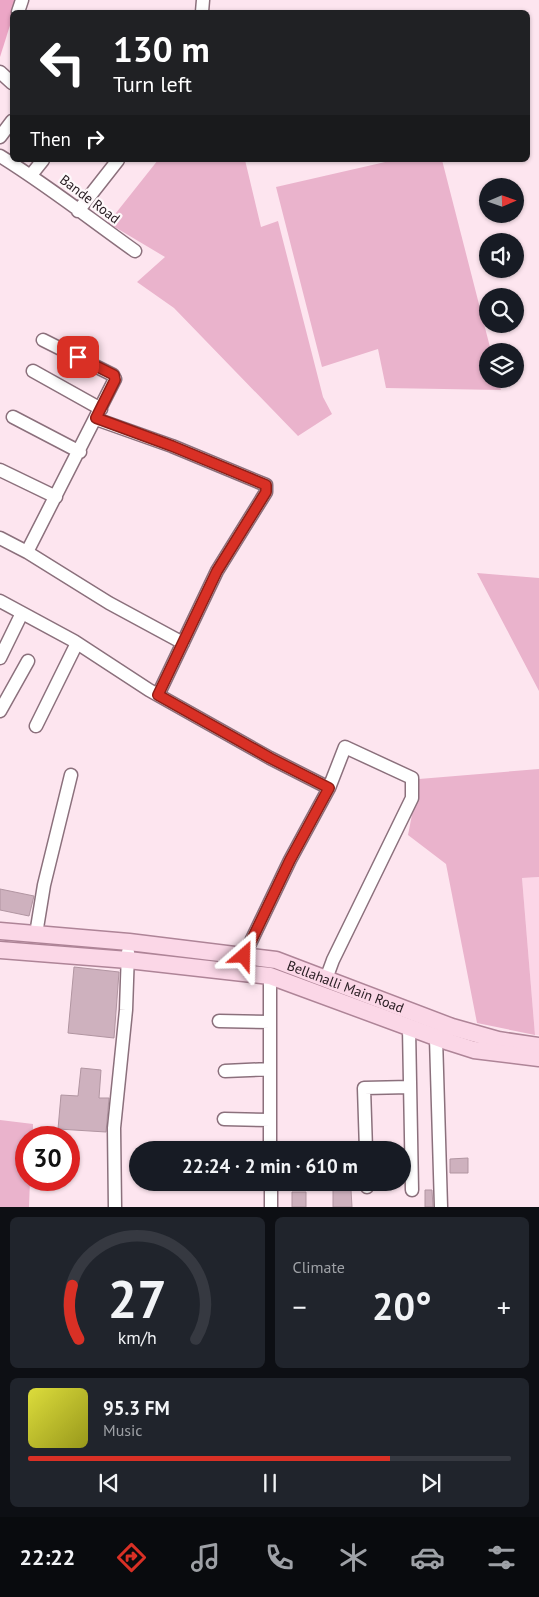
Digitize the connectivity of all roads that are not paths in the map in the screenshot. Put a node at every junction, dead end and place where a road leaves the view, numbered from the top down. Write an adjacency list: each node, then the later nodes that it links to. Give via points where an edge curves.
1 (0, 72): 2 (street)
2 (10, 81)
3 (10, 124): 4 (street)
4 (0, 137)
5 (0, 156): 8 (street, Bande Road)
6 (41, 162): 8 (street)
7 (116, 162): 9 (street)
8 (31, 175): 9 (street, Bande Road)
9 (78, 212): 10 (street, Bande Road)
10 (135, 251)
11 (43, 340): 13 (street, via 114,375 115,383)
12 (33, 371): 13 (street)
13 (98, 414): 15 (street); 23 (street, via 266,485 266,492 217,571)
14 (13, 417): 15 (street)
15 (80, 452): 17 (street)
16 (0, 470): 17 (street)
17 (56, 497): 19 (street)
18 (0, 538): 19 (street)
19 (27, 552): 23 (street, via 109,603)
20 (0, 601): 21 (street)
21 (22, 613): 22 (street); 24 (street)
22 (77, 643): 26 (street); 28 (street)
23 (183, 643): 26 (street)
24 (0, 658)
25 (28, 660): 27 (street)
26 (158, 695): 30 (street)
27 (0, 710)
28 (36, 726)
29 (71, 775): 32 (street, via 44,885)
30 (329, 788): 35 (street); 38 (street, via 345,747 412,778 413,786 412,798)
31 (0, 931): 32 (main road, Bellahalli Main Road)
32 (36, 934): 33 (main road, Bellahalli Main Road)
33 (129, 942): 35 (main road, Bellahalli Main Road); 36 (street)
34 (0, 950): 36 (main road, Bellahalli Main Road)
35 (244, 956): 38 (main road, Bellahalli Main Road, via 276,960)
36 (128, 960): 37 (main road, Bellahalli Main Road); 54 (street, via 114,1128)
37 (270, 976): 40 (street); 41 (main road, Bellahalli Main Road)
38 (326, 979): 43 (main road, Bellahalli Main Road, via 452,1027 498,1040)
39 (219, 1021): 40 (street)
40 (270, 1022): 45 (street)
41 (409, 1028): 42 (main road, Bellahalli Main Road); 47 (street)
42 (436, 1038): 44 (main road, Bellahalli Main Road, via 474,1050); 56 (street)
43 (539, 1046)
44 (539, 1058)
45 (270, 1069): 46 (street); 49 (street)
46 (225, 1071)
47 (410, 1087): 51 (street, via 364,1088); 52 (street)
48 (224, 1119): 49 (street)
49 (270, 1120): 50 (street)
50 (270, 1141)
51 (366, 1141)
52 (412, 1190)
53 (270, 1191): 55 (street)
54 (115, 1207)
55 (271, 1207)
56 (441, 1207)

